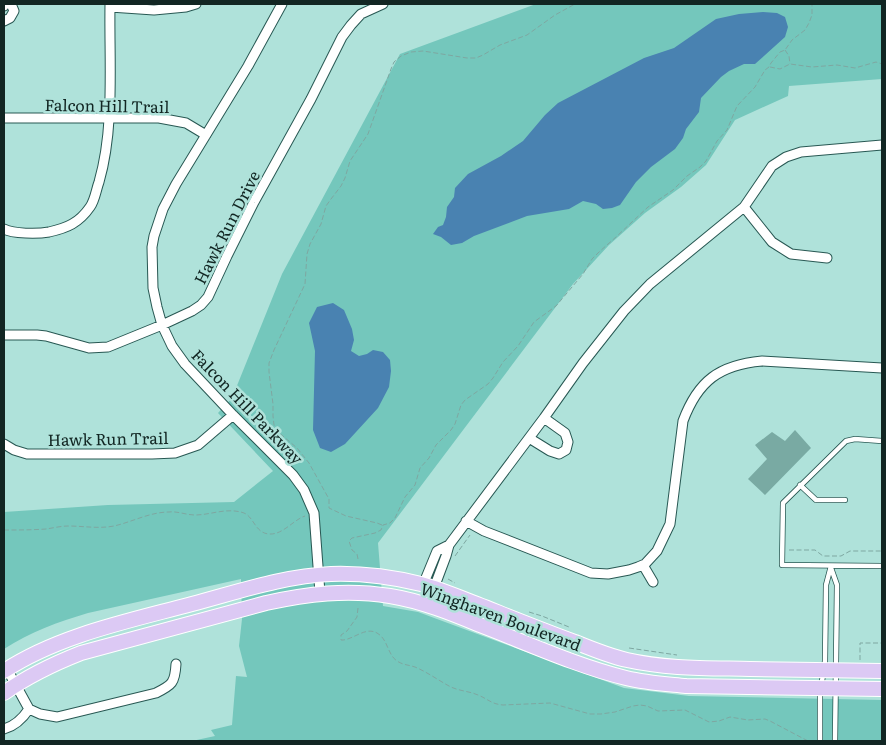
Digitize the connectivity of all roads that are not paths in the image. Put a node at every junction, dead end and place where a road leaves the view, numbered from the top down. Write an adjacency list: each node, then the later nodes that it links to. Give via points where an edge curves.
1 (12, 4): 7 (street, via 14,11)
2 (196, 4): 5 (street, via 154,10)
3 (282, 4): 10 (street, Falcon Hill Parkway)
4 (383, 4): 6 (street, Hawk Run Drive)
5 (110, 5): 9 (street)
6 (366, 7): 15 (street, Hawk Run Drive, via 342,37 254,202 208,297 192,311)
7 (4, 21)
8 (4, 118): 9 (street, Falcon Hill Trail)
9 (109, 118): 10 (street, Falcon Hill Trail, via 166,119 186,123); 13 (street, via 104,164 93,202 81,218 71,226 44,233)
10 (206, 135): 15 (street, Falcon Hill Parkway, via 163,209 154,236 152,288)
11 (882, 146): 12 (street, via 801,152 786,157 772,166)
12 (744, 207): 14 (street, via 772,242 790,254); 19 (street, via 650,284 624,311)
13 (4, 229)
14 (827, 258)
15 (162, 325): 16 (street, Hawk Run Drive, via 108,347 89,348 37,334); 18 (street, Falcon Hill Parkway, via 185,364)
16 (4, 335)
17 (882, 368): 26 (street, via 762,361 722,370 709,380 697,392 683,421 670,524 657,551)
18 (233, 415): 22 (street, Hawk Run Trail, via 198,445 175,453 27,454); 29 (street, Falcon Hill Parkway, via 294,475 304,490 314,513)
19 (544, 418): 20 (street); 20 (street, via 565,433 566,450 559,454)
20 (529, 438): 25 (street)
21 (882, 441): 23 (lane, via 846,441)
22 (4, 444)
23 (800, 485): 24 (lane, via 816,500); 27 (lane, via 783,503 782,565)
24 (845, 500)
25 (469, 523): 26 (street, via 591,573 608,574); 31 (street, via 449,545)
26 (643, 565): 30 (street)
27 (831, 566): 28 (lane); 35 (lane, via 837,585); 35 (lane, via 826,586 825,661)
28 (882, 566)
29 (319, 575): 31 (main road, Winghaven Boulevard, via 376,576); 32 (street, Falcon Hill Parkway); 34 (main road, Winghaven Boulevard, via 266,584 78,636 54,644)
30 (653, 582)
31 (429, 587): 35 (main road, Winghaven Boulevard, via 625,660 688,668)
32 (320, 593): 37 (main road, Winghaven Boulevard, via 266,603 81,654 55,663); 38 (main road, Winghaven Boulevard, via 390,596 421,603 596,670 658,684)
33 (176, 664): 42 (street, via 175,677 168,687 156,693 57,717)
34 (5, 670): 37 (street)
35 (830, 670): 36 (main road, Winghaven Boulevard); 38 (lane); 39 (lane)
36 (882, 671)
37 (16, 684): 41 (main road, Winghaven Boulevard); 42 (street)
38 (821, 688): 39 (main road, Winghaven Boulevard); 44 (lane)
39 (836, 688): 40 (main road, Winghaven Boulevard); 45 (lane)
40 (882, 689)
41 (4, 692)
42 (29, 709): 43 (street, via 23,718)
43 (4, 729)
44 (820, 741)
45 (835, 741)

